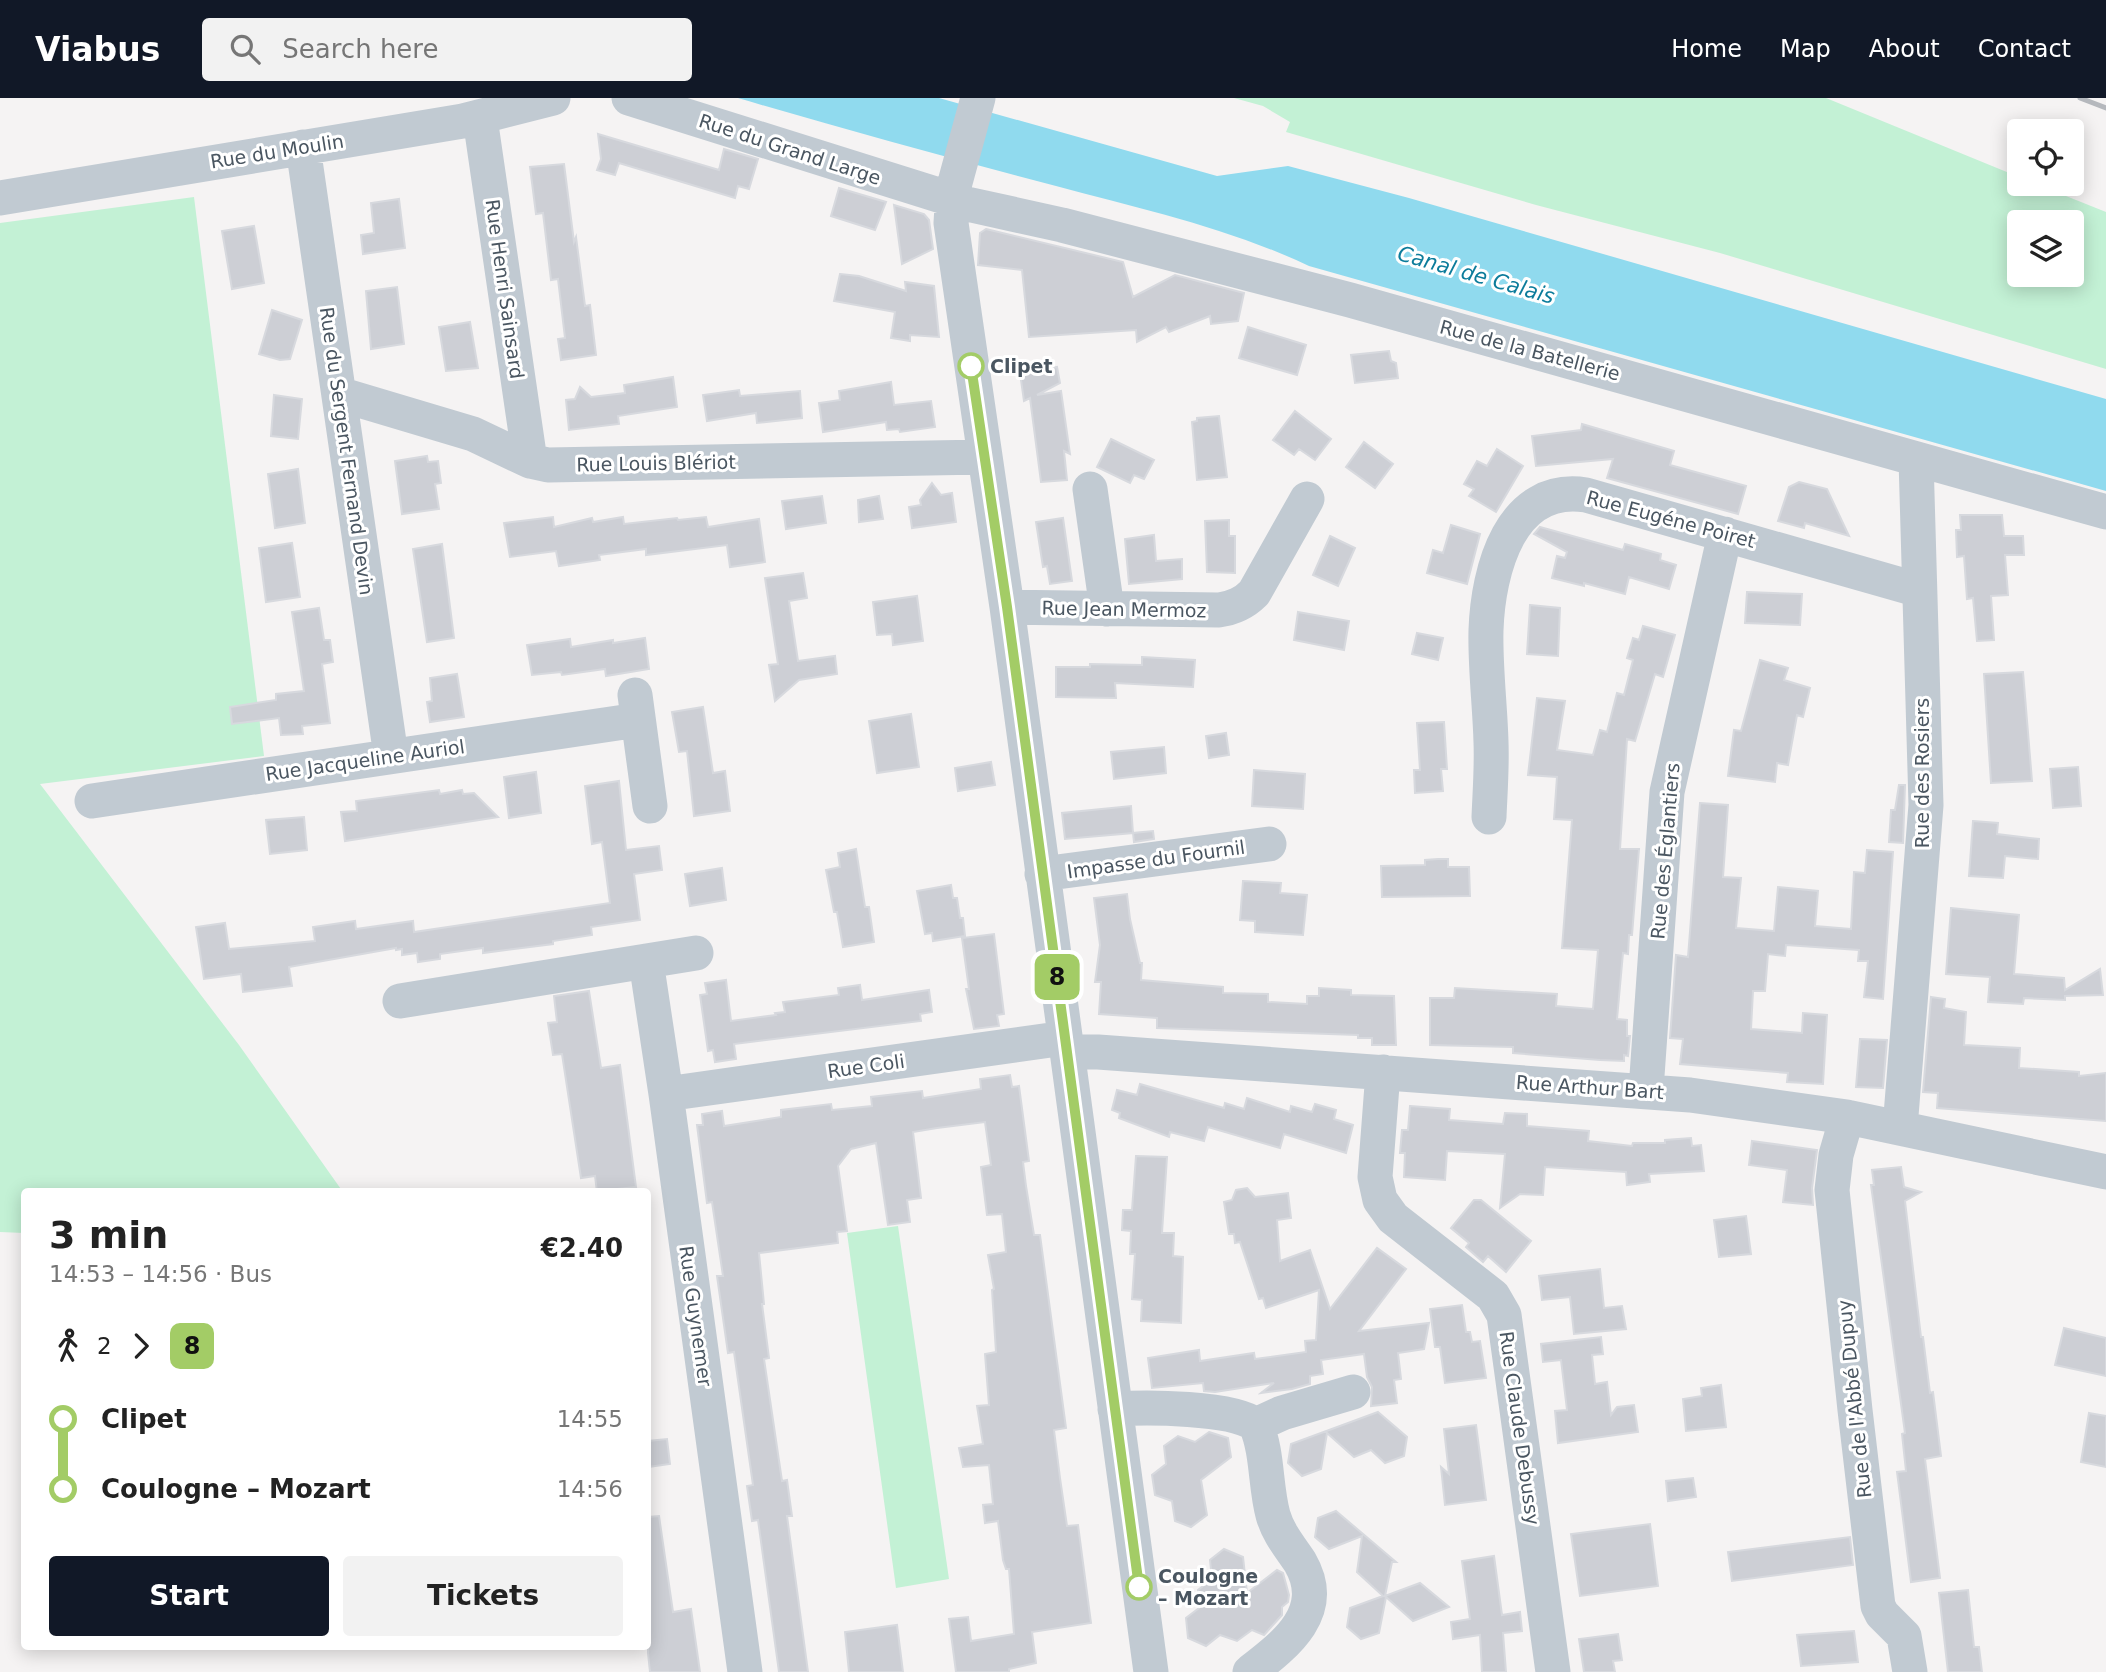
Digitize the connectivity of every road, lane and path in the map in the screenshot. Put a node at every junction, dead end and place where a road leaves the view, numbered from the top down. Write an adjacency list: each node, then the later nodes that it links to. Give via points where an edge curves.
1 (553, 98): 4 (street, Rue du Moulin)
2 (629, 98): 6 (street, Rue du Grand Large)
3 (978, 98): 6 (street)
4 (480, 118): 5 (street, Rue du Moulin); 11 (street, Rue Henri Sainsard)
5 (303, 146): 7 (street, Rue du Moulin); 8 (street, Rue du Sergent Fernand Devin)
6 (954, 188): 9 (street, via 950,216); 10 (street, Rue de la Batellerie, via 1062,225 1350,300)
7 (0, 198)
8 (339, 394): 11 (street, Rue Louis Blériot, via 473,434); 19 (street, Rue du Sergent Fernand Devin)
9 (985, 457): 11 (street, Rue Louis Blériot, via 562,465); 17 (street)
10 (1916, 459): 14 (street, Rue de la Batellerie); 16 (street, Rue des Rosiers)
11 (530, 461)
12 (1090, 489): 18 (street)
13 (1307, 499): 18 (street, Rue Jean Mermoz, via 1258,587 1239,605 1219,610)
14 (2106, 512)
15 (1725, 534): 16 (street, Rue Eugéne Poiret); 22 (street, Rue Eugéne Poiret, via 1573,493 1546,498 1521,516 1495,570 1488,610); 30 (street, Rue des Églantiers, via 1667,792)
16 (1919, 590): 33 (street, Rue des Rosiers, via 1926,805)
17 (1007, 607): 18 (street, Rue Jean Mermoz); 24 (street)
18 (1107, 609)
19 (391, 756): 20 (street, Rue Jacqueline Auriol); 21 (street, Rue Jacqueline Auriol, via 637,707)
20 (92, 801)
21 (650, 806)
22 (1489, 817)
23 (1269, 844): 24 (street, Impasse du Fournil)
24 (1042, 874): 28 (street)
25 (696, 953): 26 (street)
26 (646, 961): 27 (street); 31 (street, Rue Guynemer)
27 (400, 1001)
28 (1066, 1045): 29 (street, Rue Arthur Bart, via 1098,1052); 31 (street, Rue Coli); 36 (street)
29 (1383, 1072): 30 (street, Rue Arthur Bart); 41 (street, Rue Claude Debussy, via 1375,1177 1380,1200 1393,1218 1493,1296 1504,1315)
30 (1646, 1090): 32 (street, Rue Arthur Bart)
31 (666, 1094): 38 (street, Rue Guynemer)
32 (1847, 1118): 33 (street, Rue Arthur Bart); 42 (street, Rue de l'Abbé Dupuy, via 1832,1190 1855,1410 1878,1606 1904,1636)
33 (1900, 1128): 34 (street, Rue Arthur Bart)
34 (2106, 1172)
35 (1353, 1392): 37 (street)
36 (1115, 1409): 37 (street, via 1163,1408 1239,1416); 39 (street)
37 (1256, 1425): 40 (street, via 1272,1514 1305,1574 1308,1602 1293,1636)
38 (744, 1672)
39 (1151, 1672)
40 (1250, 1672)
41 (1553, 1672)
42 (1910, 1672)

